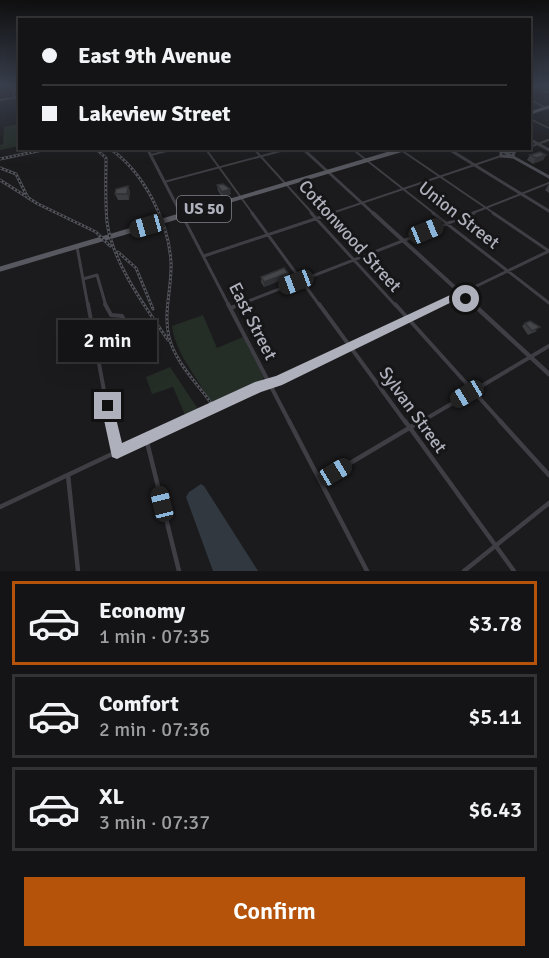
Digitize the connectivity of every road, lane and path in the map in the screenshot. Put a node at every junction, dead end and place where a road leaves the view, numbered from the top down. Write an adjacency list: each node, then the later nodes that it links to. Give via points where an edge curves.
1 (531, 119): 2 (street)
2 (549, 128)
3 (549, 140): 5 (street)
4 (531, 141): 5 (street)
5 (537, 144): 6 (street); 19 (street)
6 (531, 147)
7 (148, 150): 21 (street, East Street)
8 (170, 150): 21 (street)
9 (206, 150): 27 (street, Sylvan Street)
10 (255, 150): 23 (street, Cottonwood Street)
11 (285, 150): 23 (street)
12 (304, 150): 28 (street)
13 (353, 150): 25 (street, Union Street)
14 (400, 150): 25 (main road, US 50)
15 (404, 150): 29 (street)
16 (450, 150): 26 (street)
17 (499, 150): 20 (main road); 22 (main road); 24 (main road)
18 (519, 150): 20 (street)
19 (549, 150)
20 (514, 152): 24 (main road)
21 (151, 155): 31 (street, East Street)
22 (501, 156): 24 (main road); 26 (street)
23 (260, 157): 27 (street); 33 (street, Cottonwood Street)
24 (513, 157): 30 (main road)
25 (367, 161): 28 (main road, US 50); 34 (street, Union Street)
26 (474, 165): 29 (street); 35 (street)
27 (218, 168): 31 (street); 36 (street, Sylvan Street)
28 (328, 172): 33 (main road, US 50); 37 (street)
29 (440, 176): 34 (street); 38 (street)
30 (549, 177)
31 (164, 182): 40 (street, East Street)
32 (549, 183): 35 (street)
33 (286, 185): 36 (main road, US 50); 41 (street, Cottonwood Street)
34 (403, 189): 37 (street); 42 (street, Union Street)
35 (521, 194): 38 (street); 39 (street)
36 (240, 198): 40 (main road, US 50); 43 (street, Sylvan Street)
37 (361, 203): 41 (street); 44 (street)
38 (486, 208): 42 (street); 46 (street)
39 (549, 211)
40 (182, 215): 45 (main road, US 50); 47 (street, East Street)
41 (316, 218): 43 (street); 48 (street, Cottonwood Street)
42 (446, 223): 44 (street); 50 (street, Union Street)
43 (268, 234): 47 (street); 52 (street, Sylvan Street)
44 (402, 240): 48 (street); 53 (street)
45 (77, 246): 49 (main road, US 50); 51 (street)
46 (549, 251): 50 (street)
47 (204, 256): 55 (street, East Street)
48 (354, 260): 52 (street); 56 (street, Cottonwood Street)
49 (0, 269)
50 (508, 271): 53 (street); 54 (street, Union Street)
51 (83, 279): 57 (street); 57 (street, via 97,275 109,313 122,316 125,322 121,328)
52 (301, 280): 55 (street); 59 (street, Sylvan Street)
53 (461, 293): 56 (street); 60 (street)
54 (549, 303)
55 (231, 308): 62 (street, East Street)
56 (408, 319): 59 (street); 63 (street, Cottonwood Street)
57 (94, 337): 66 (street)
58 (549, 345): 60 (street)
59 (350, 347): 62 (street); 64 (street, Sylvan Street)
60 (530, 357): 61 (street); 63 (street)
61 (549, 374)
62 (269, 383): 65 (street); 69 (street, East Street)
63 (473, 391): 64 (street); 68 (street, Cottonwood Street)
64 (410, 429): 69 (street); 72 (street, Sylvan Street)
65 (146, 438): 66 (street); 74 (street)
66 (117, 452): 67 (street)
67 (68, 475): 71 (street); 73 (street)
68 (549, 475)
69 (320, 481): 75 (street, East Street)
70 (549, 503): 72 (street)
71 (0, 507)
72 (495, 546): 76 (street); 77 (street, Sylvan Street)
73 (78, 571)
74 (179, 571)
75 (366, 571)
76 (464, 571)
77 (514, 571)

